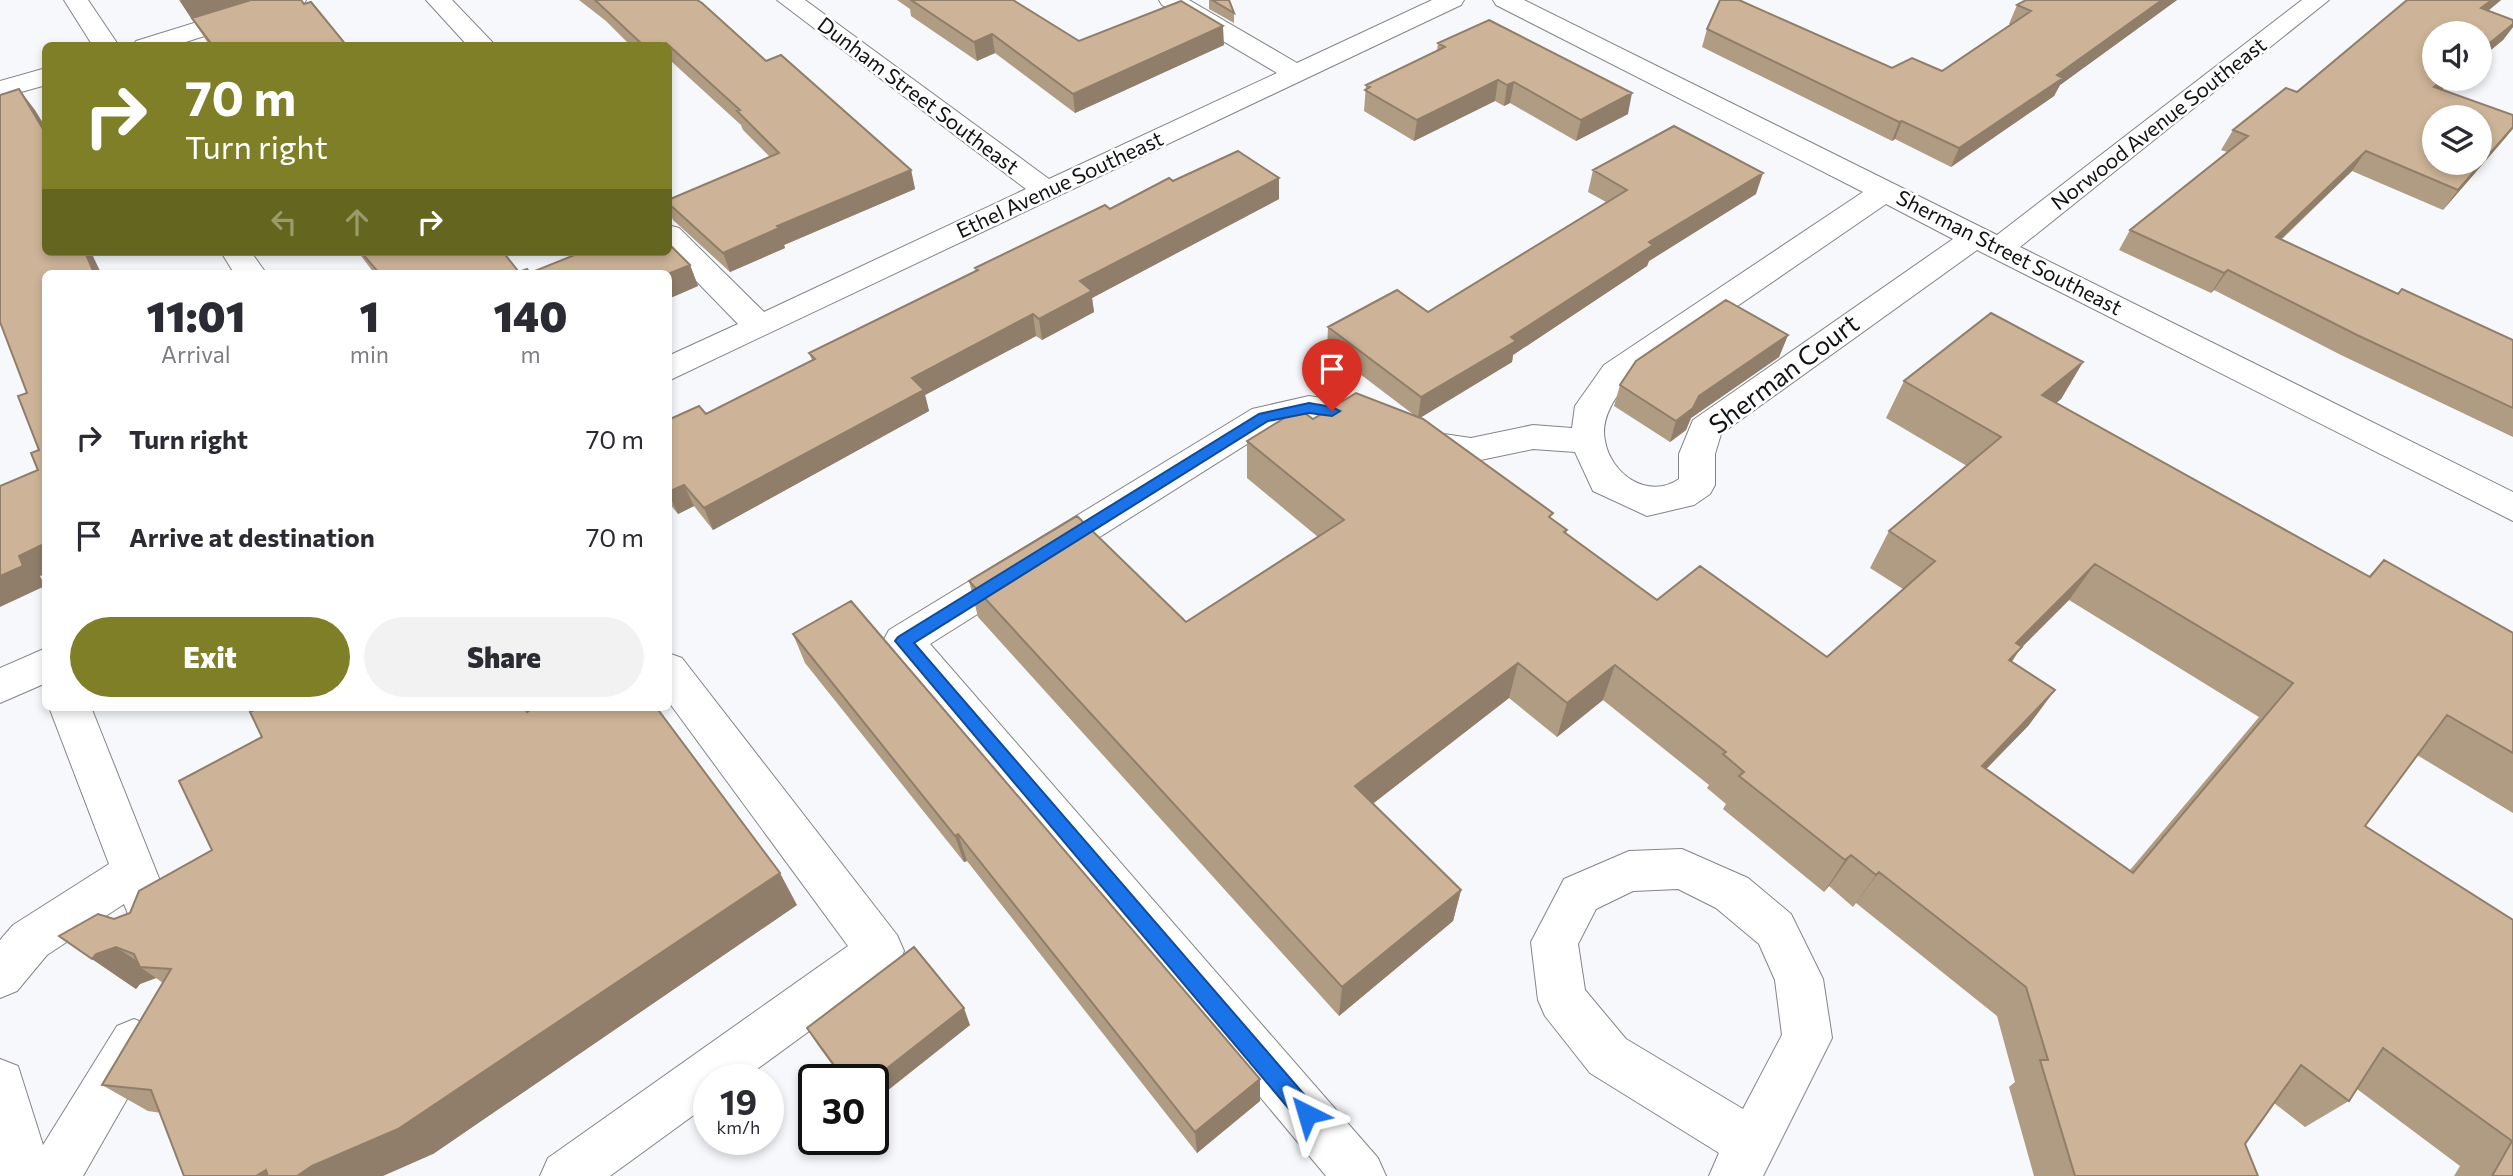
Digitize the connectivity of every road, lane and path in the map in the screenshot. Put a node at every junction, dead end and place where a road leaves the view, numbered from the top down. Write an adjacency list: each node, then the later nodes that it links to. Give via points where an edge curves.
1 (76, 0): 9 (street)
2 (294, 0): 10 (street)
3 (438, 0): 11 (street)
4 (789, 0): 15 (street, Dunham Street Southeast)
5 (1171, 0): 12 (street)
6 (1452, 0): 12 (street, Ethel Avenue Southeast)
7 (1505, 0): 16 (street, Sherman Street Southeast)
8 (2317, 0): 18 (street, Norwood Avenue Southeast)
9 (103, 42)
10 (158, 42)
11 (478, 42)
12 (1296, 74): 15 (street, Ethel Avenue Southeast)
13 (42, 77): 14 (street)
14 (0, 90)
15 (1046, 191): 19 (street, Ethel Avenue Southeast)
16 (1885, 191): 18 (street, Sherman Street Southeast); 21 (street, via 1616,373 1592,406)
17 (672, 238): 19 (street)
18 (1989, 242): 21 (street, Sherman Court, via 1705,428 1697,454 1697,485 1681,496 1647,503 1606,482); 22 (street, Sherman Street Southeast)
19 (760, 327): 20 (street, Ethel Avenue Southeast)
20 (672, 368)
21 (1587, 441): 36 (street, via 1533,438 1471,450 1425,443 1356,415 1309,408 1264,417 903,641)
22 (2513, 508)
23 (42, 666): 25 (street)
24 (672, 673): 35 (street, via 880,951)
25 (0, 686)
26 (72, 711): 27 (street)
27 (135, 872): 28 (street); 29 (street, via 30,940)
28 (155, 926)
29 (0, 975)
30 (158, 1002): 34 (street)
31 (0, 1084): 33 (street)
32 (1744, 1160): 32 (street, via 1807,1038 1799,979 1775,929 1731,893 1682,869 1629,871 1580,894 1554,942 1562,1000 1608,1056)
33 (26, 1176)
34 (54, 1176)
35 (566, 1176)
36 (1360, 1176)

